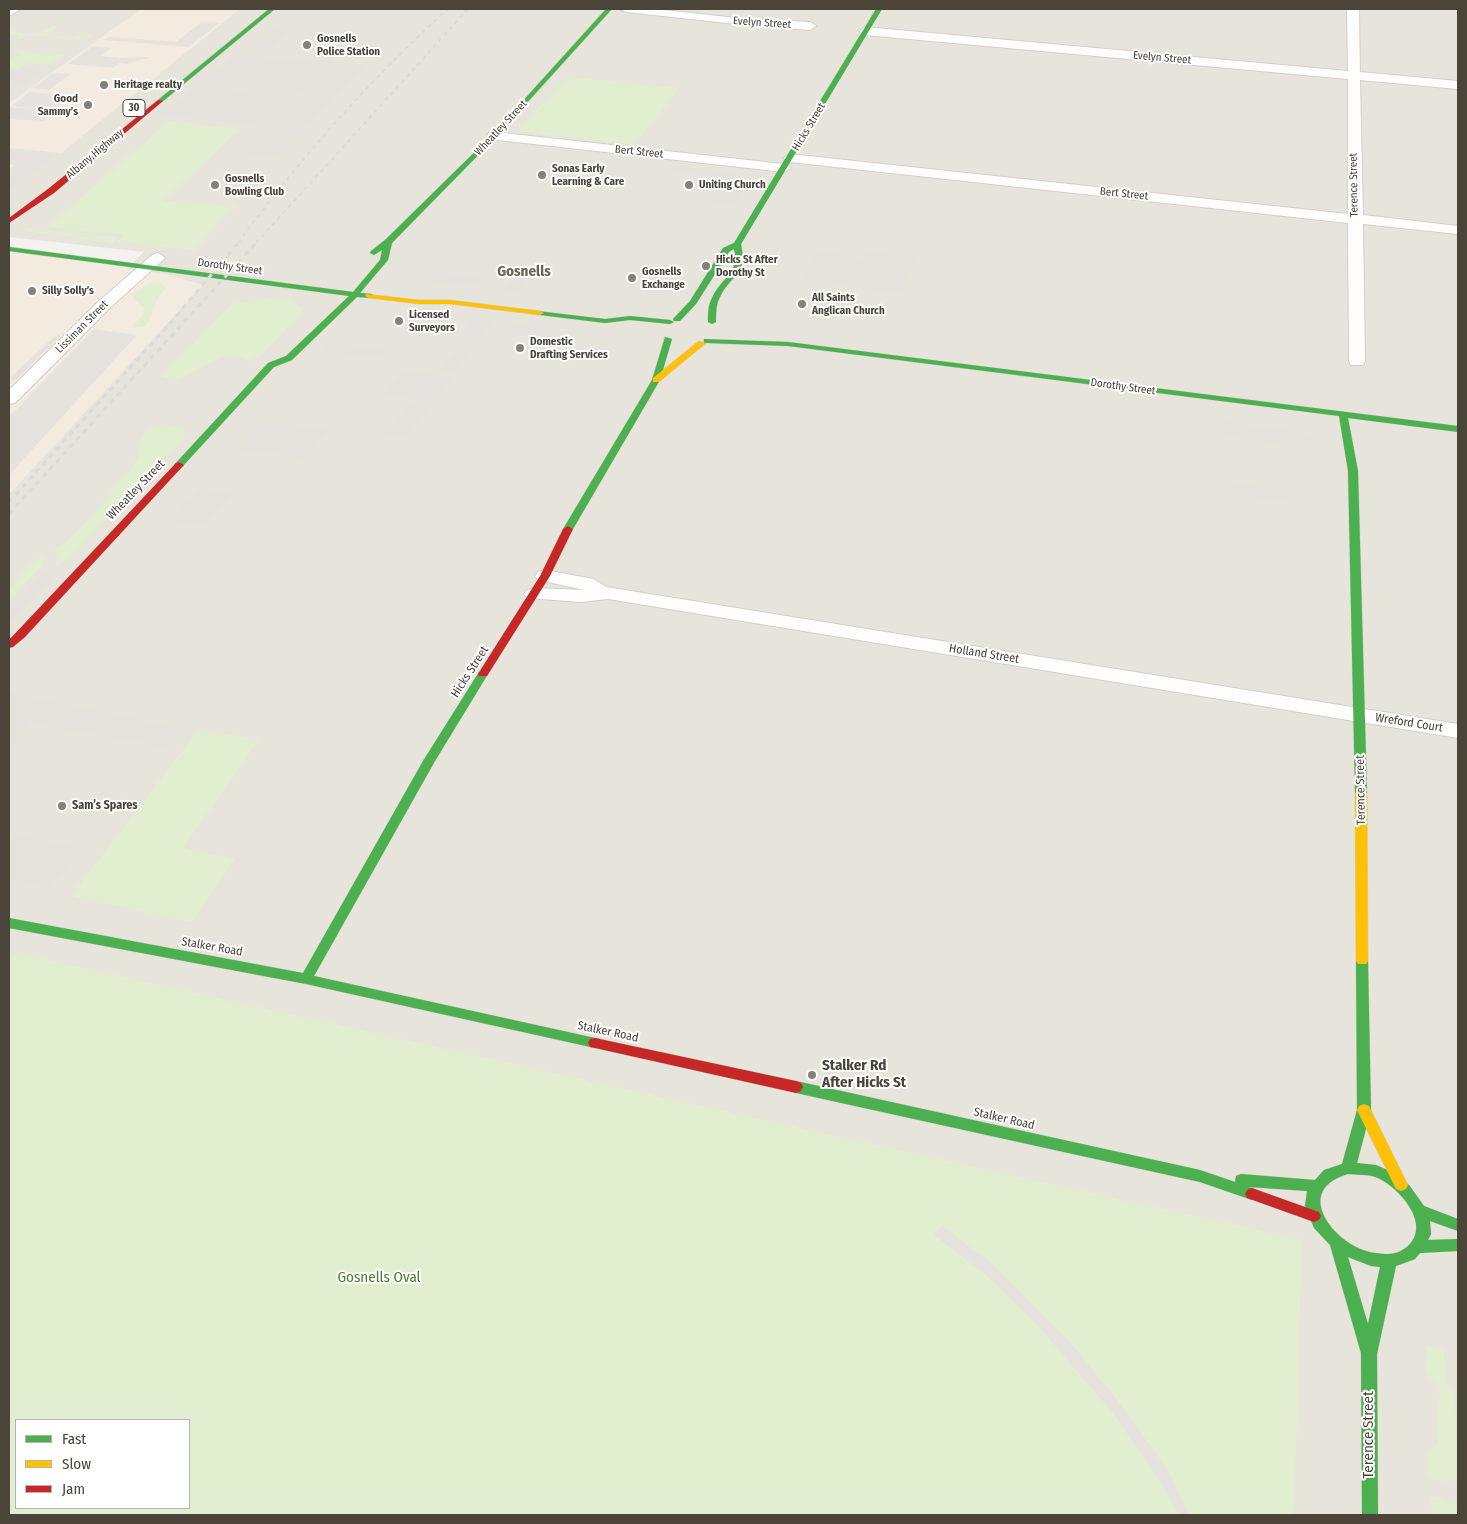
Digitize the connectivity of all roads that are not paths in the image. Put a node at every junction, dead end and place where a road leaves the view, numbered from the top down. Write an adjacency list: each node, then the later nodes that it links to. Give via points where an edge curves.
1 (15, 9): 8 (street)
2 (256, 9): 13 (main road, Albany Highway / 30)
3 (272, 9): 17 (main road, Albany Highway / 30, via 51,191)
4 (609, 9): 14 (main road, Wheatley Street)
5 (626, 9): 9 (street, Evelyn Street)
6 (879, 9): 10 (main road, Hicks Street)
7 (1353, 9): 11 (street, Terence Street)
8 (9, 13)
9 (810, 26)
10 (865, 31): 11 (street, Evelyn Street); 15 (main road, Hicks Street)
11 (1353, 76): 12 (street, Evelyn Street); 16 (street, Terence Street)
12 (1458, 85)
13 (114, 124)
14 (494, 136): 15 (street, Bert Street); 20 (main road, Wheatley Street)
15 (787, 163): 16 (street, Bert Street); 21 (main road, Hicks Street)
16 (1355, 218): 18 (street, Bert Street); 37 (street, Terence Street)
17 (9, 221)
18 (1458, 230)
19 (9, 237): 24 (main road, Dorothy Street)
20 (388, 242): 23 (main road, Wheatley Street); 26 (main road, Wheatley Street, via 384,260)
21 (737, 244): 31 (main road, Hicks Street, via 726,250 693,302); 32 (main road, via 741,255 740,268 718,292 713,305)
22 (9, 249): 24 (main road, Dorothy Street)
23 (365, 260)
24 (152, 262): 25 (main road, Dorothy Street); 28 (main road, Dorothy Street); 40 (street, Lissiman Street)
25 (341, 281): 26 (main road, Dorothy Street); 28 (main road)
26 (363, 284): 27 (main road, Wheatley Street); 29 (main road, Dorothy Street, via 427,293)
27 (354, 295): 28 (main road, Dorothy Street); 29 (main road, Dorothy Street); 38 (main road, Wheatley Street, via 293,354)
28 (327, 296)
29 (450, 302): 30 (main road, Dorothy Street)
30 (605, 320): 31 (main road, Dorothy Street); 33 (main road, Dorothy Street)
31 (674, 320): 32 (main road, Dorothy Street, via 696,318); 33 (main road, Hicks Street)
32 (721, 327): 34 (main road, Hicks Street); 35 (main road, Dorothy Street)
33 (658, 335): 34 (main road, Dorothy Street, via 683,344); 39 (main road, Hicks Street)
34 (705, 342): 35 (main road, Dorothy Street); 39 (main road, Hicks Street)
35 (788, 344): 41 (main road, Dorothy Street)
36 (280, 347): 38 (main road, Wheatley Street, via 274,354)
37 (1357, 361)
38 (272, 365): 48 (main road, Wheatley Street)
39 (656, 380): 45 (main road, Hicks Street, via 569,527)
40 (9, 399)
41 (1343, 416): 42 (main road, Dorothy Street, via 1367,424); 44 (main road, Terence Street)
42 (1458, 429)
43 (1360, 446): 44 (main road, Terence Street)
44 (1354, 471): 51 (main road, Terence Street)
45 (545, 576): 46 (street, Holland Street, via 587,583); 47 (main road, Hicks Street)
46 (608, 593): 47 (street, Holland Street, via 581,596); 51 (street, Holland Street)
47 (534, 594): 54 (main road, Hicks Street, via 429,761)
48 (21, 635): 49 (main road, Wheatley Street); 50 (main road, Wheatley Street)
49 (9, 645)
50 (9, 654)
51 (1360, 715): 52 (street, Wreford Court); 55 (main road, Terence Street)
52 (1458, 730)
53 (9, 922): 54 (main road, Stalker Road)
54 (306, 979): 57 (main road, Stalker Road)
55 (1364, 1110): 56 (main road, Terence Street); 58 (main road, Terence Street)
56 (1348, 1168): 58 (main road, via 1385,1175); 59 (main road, via 1324,1177)
57 (1200, 1176): 59 (main road, Stalker Road); 61 (main road, Stalker Road)
58 (1401, 1185): 60 (main road)
59 (1316, 1186): 61 (main road, via 1312,1200)
60 (1421, 1211): 62 (main road); 65 (main road, via 1424,1230)
61 (1314, 1216): 64 (main road, via 1323,1232)
62 (1458, 1225)
63 (1458, 1245): 65 (main road)
64 (1337, 1246): 66 (main road, via 1363,1259); 67 (main road, Terence Street)
65 (1418, 1247): 66 (main road, via 1406,1257)
66 (1389, 1262): 67 (main road, Terence Street)
67 (1369, 1354): 68 (main road, Terence Street)
68 (1370, 1515)

